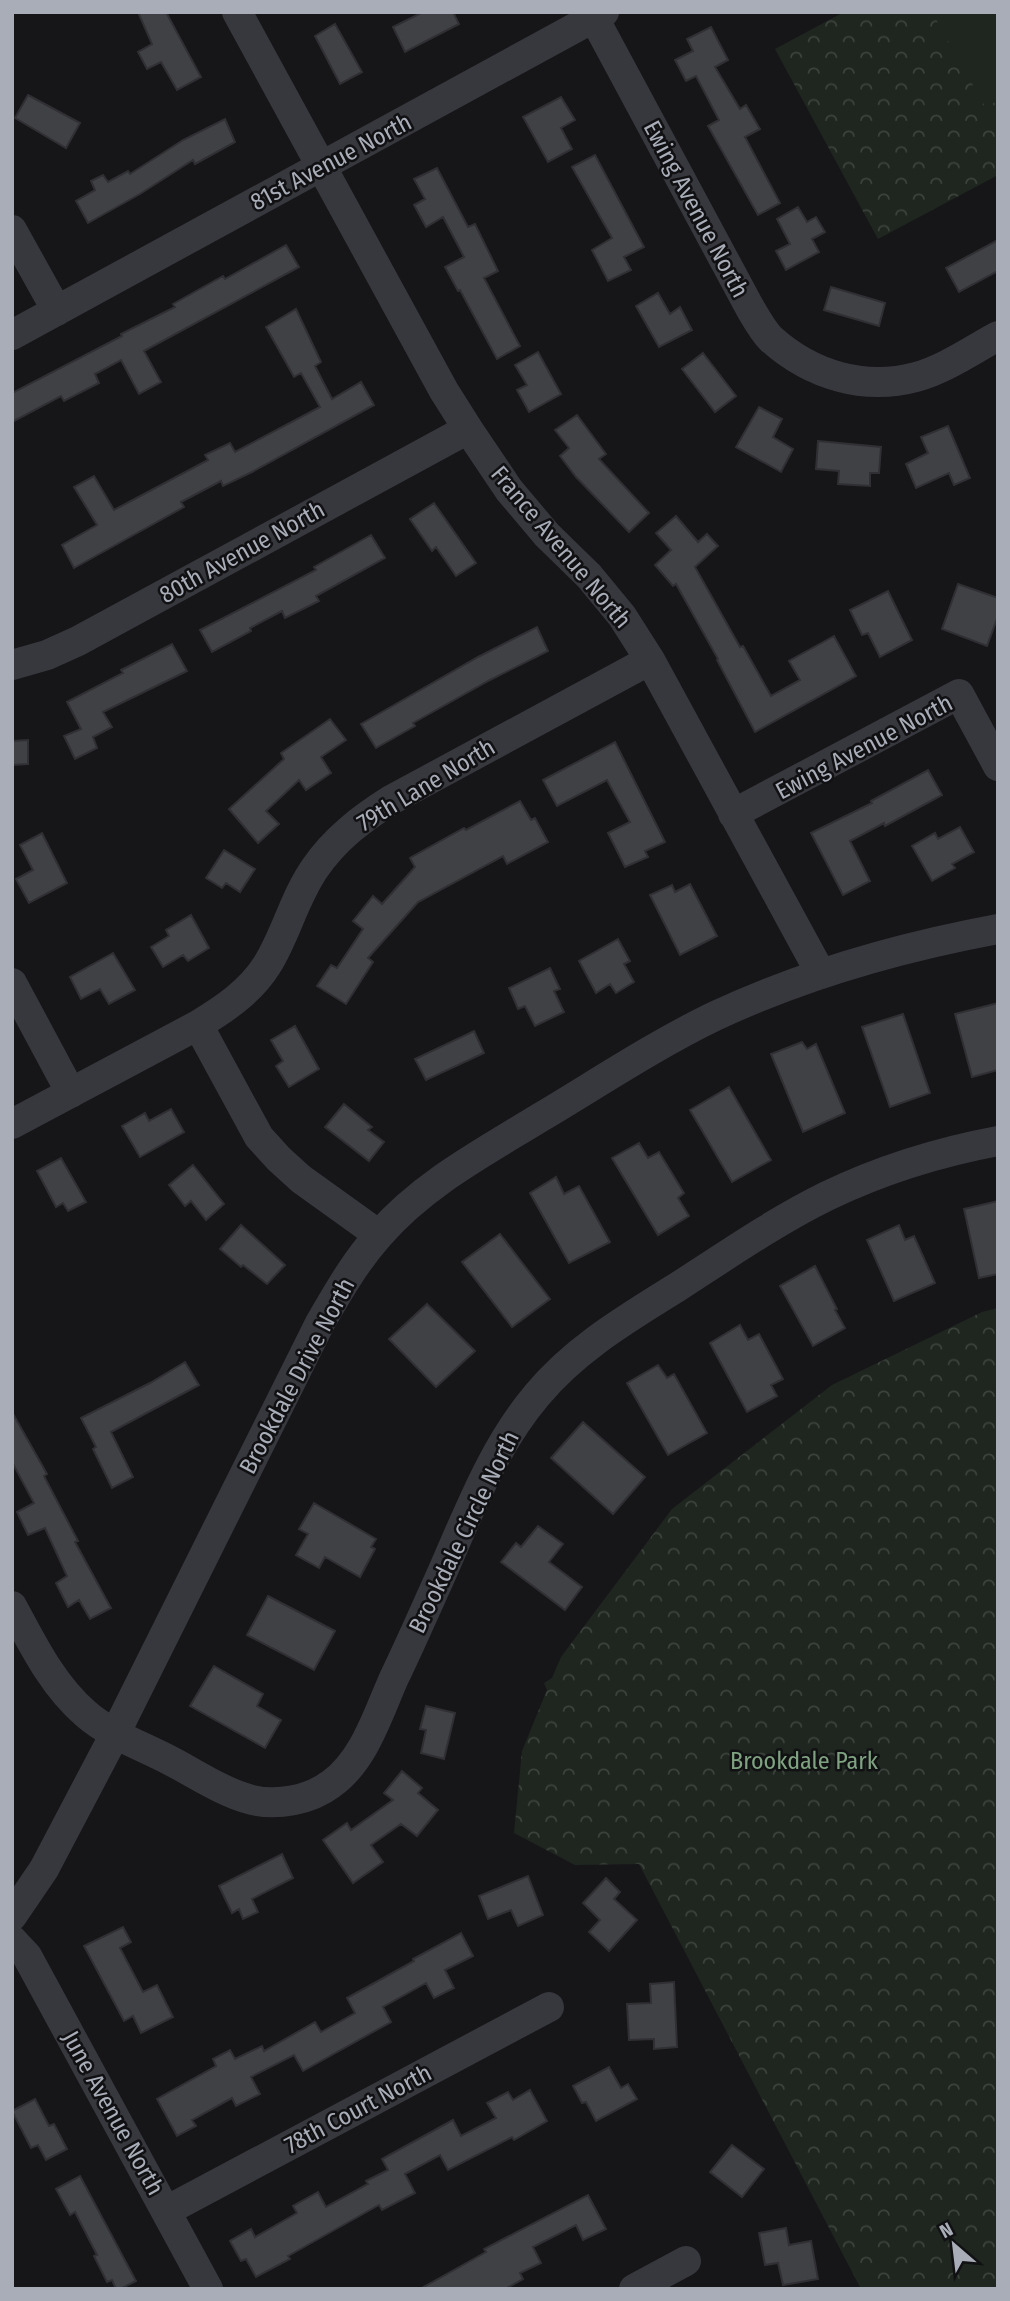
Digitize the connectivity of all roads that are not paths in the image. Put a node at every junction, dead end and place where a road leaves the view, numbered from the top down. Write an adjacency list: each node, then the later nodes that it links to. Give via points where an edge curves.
1 (237, 12): 3 (street, France Avenue North)
2 (599, 15): 3 (street, 81st Avenue North); 7 (street, Ewing Avenue North, via 769,337 827,374 887,381 916,377)
3 (321, 167): 5 (street, 81st Avenue North); 8 (street, France Avenue North)
4 (12, 230): 5 (street)
5 (57, 311): 6 (street, 81st Avenue North)
6 (12, 335)
7 (998, 336)
8 (468, 429): 9 (street, France Avenue North, via 509,490 589,576); 10 (street, 80th Avenue North, via 78,641)
9 (650, 660): 12 (street, France Avenue North); 16 (street, 79th Lane North, via 363,818 314,870 266,966 246,991)
10 (12, 665)
11 (998, 766): 12 (street, Ewing Avenue North, via 959,694)
12 (733, 814): 14 (street, France Avenue North)
13 (998, 929): 14 (street, Brookdale Drive North, via 900,949)
14 (821, 974): 20 (street, Brookdale Drive North, via 715,1017 645,1054 456,1168)
15 (12, 983): 17 (street)
16 (198, 1025): 17 (street, 79th Lane North); 20 (street, via 259,1137 301,1178)
17 (71, 1093): 18 (street, 79th Lane North)
18 (12, 1124)
19 (998, 1140): 22 (street, Brookdale Circle North, via 905,1165 827,1197 624,1320 573,1357 506,1436 364,1743 331,1785 279,1802 252,1800)
20 (379, 1235): 22 (street, Brookdale Drive North, via 320,1323)
21 (12, 1606): 22 (street, via 59,1686 86,1715)
22 (115, 1734): 23 (street, Brookdale Drive North, via 44,1869)
23 (12, 1916)
24 (12, 1940): 26 (street, June Avenue North, via 27,1956)
25 (549, 2007): 26 (street, 78th Court North)
26 (166, 2211): 28 (street, June Avenue North)
27 (686, 2261): 29 (street)
28 (208, 2289)
29 (634, 2289)

